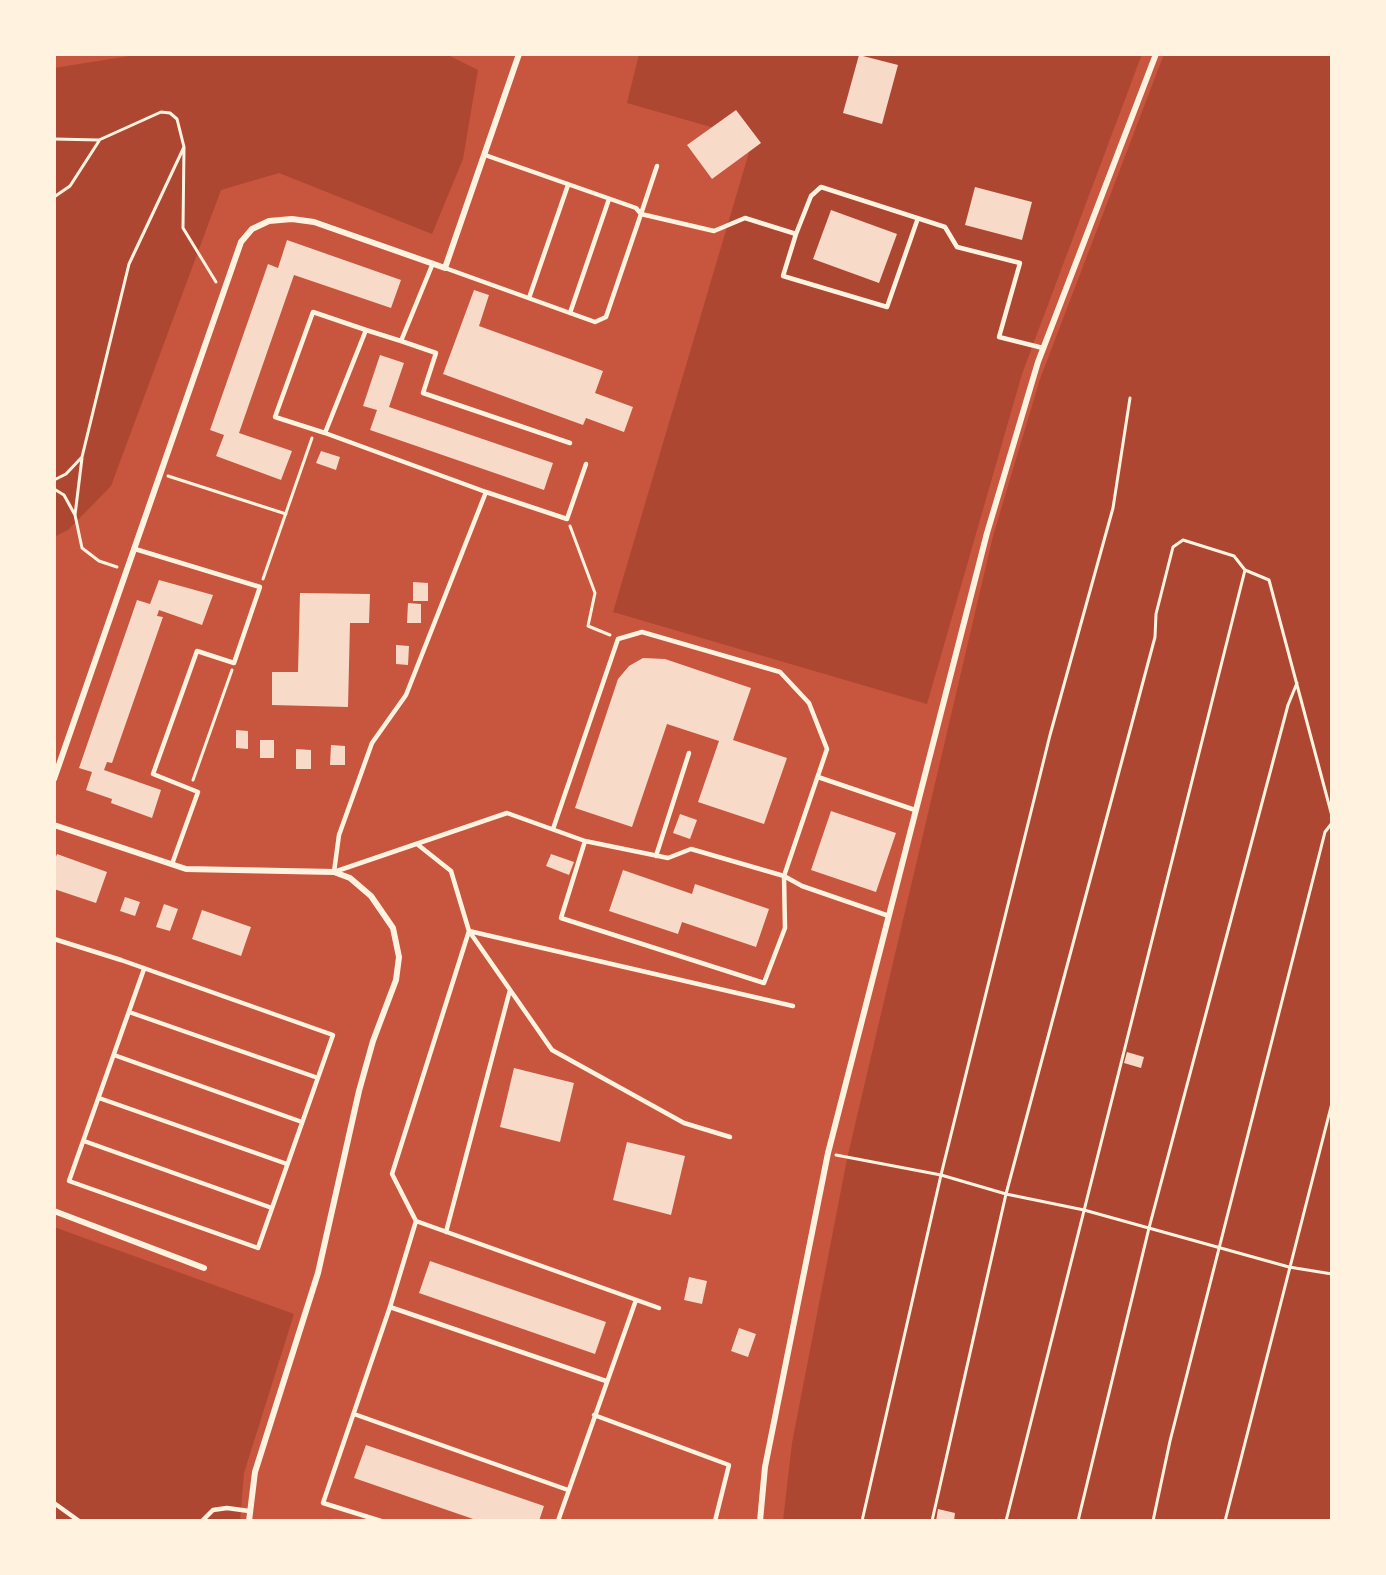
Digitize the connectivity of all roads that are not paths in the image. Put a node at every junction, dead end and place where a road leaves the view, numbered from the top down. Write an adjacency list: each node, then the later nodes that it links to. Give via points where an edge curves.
1 (519, 54): 3 (street)
2 (1156, 54): 16 (street)
3 (485, 155): 5 (lane); 11 (street)
4 (657, 166): 7 (lane)
5 (568, 185): 6 (lane); 12 (lane)
6 (609, 199): 7 (lane, via 636,208); 13 (lane)
7 (641, 214): 9 (lane, via 714,231 745,218); 13 (lane, via 606,317 595,322)
8 (918, 218): 9 (lane, via 820,187 811,196); 9 (lane, via 887,307 783,276); 16 (lane, via 945,227 957,247 1020,263 999,337)
9 (796, 234)
10 (433, 263): 11 (street); 15 (lane); 21 (street, via 314,222 269,221 252,229 242,242)
11 (445, 268): 12 (lane)
12 (529, 298): 13 (lane)
13 (570, 313)
14 (366, 330): 15 (lane); 17 (lane); 17 (lane, via 313,312 275,417)
15 (401, 341): 18 (lane, via 436,353 423,393)
16 (1043, 348): 25 (street, via 987,533)
17 (325, 433): 20 (lane)
18 (570, 443)
19 (586, 464): 20 (lane, via 567,519)
20 (486, 492): 32 (lane, via 406,694 372,743 339,835)
21 (135, 549): 24 (street); 31 (lane, via 260,587 234,663 197,651 156,762 153,774 198,792)
22 (689, 753): 30 (lane)
23 (818, 777): 25 (lane); 27 (lane, via 826,749 809,703 780,672 642,632 618,639); 33 (lane)
24 (54, 779)
25 (915, 810): 34 (street)
26 (54, 825): 31 (street)
27 (553, 829): 28 (lane); 29 (lane, via 507,813)
28 (585, 841): 30 (lane); 33 (lane, via 561,918 764,983 785,928)
29 (417, 844): 32 (lane); 35 (lane, via 451,871)
30 (656, 856): 33 (lane, via 668,858 691,849)
31 (172, 864): 32 (street, via 186,869)
32 (334, 872): 61 (street, via 350,878 382,908 393,928 399,957 396,980 362,1081 318,1273 255,1472)
33 (784, 876): 34 (lane)
34 (889, 916): 68 (street, via 828,1153 765,1467)
35 (470, 931): 38 (lane); 39 (lane); 50 (lane, via 392,1174)
36 (54, 939): 37 (lane)
37 (144, 969): 40 (lane); 42 (lane, via 333,1035)
38 (510, 990): 45 (lane, via 552,1050 684,1123); 51 (lane)
39 (794, 1006)
40 (129, 1012): 41 (lane); 42 (lane)
41 (114, 1055): 43 (lane); 44 (lane)
42 (318, 1078): 44 (lane)
43 (99, 1098): 46 (lane); 47 (lane)
44 (302, 1122): 47 (lane)
45 (730, 1137)
46 (84, 1141): 48 (lane); 48 (lane, via 69,1181 258,1248)
47 (287, 1164): 48 (lane)
48 (272, 1208)
49 (54, 1211): 52 (street)
50 (416, 1221): 51 (lane); 54 (lane)
51 (446, 1232): 53 (lane)
52 (204, 1268)
53 (636, 1300): 55 (lane); 56 (lane)
54 (390, 1307): 56 (lane); 57 (lane)
55 (659, 1308)
56 (606, 1381): 58 (lane)
57 (354, 1414): 59 (lane); 65 (lane, via 323,1503)
58 (594, 1415): 59 (lane); 67 (lane, via 729,1465)
59 (568, 1490): 66 (lane)
60 (54, 1503): 62 (lane)
61 (249, 1511): 63 (lane, via 213,1510); 64 (street)
62 (79, 1521)
63 (202, 1521)
64 (249, 1521)
65 (381, 1521)
66 (558, 1521)
67 (715, 1521)
68 (760, 1521)

